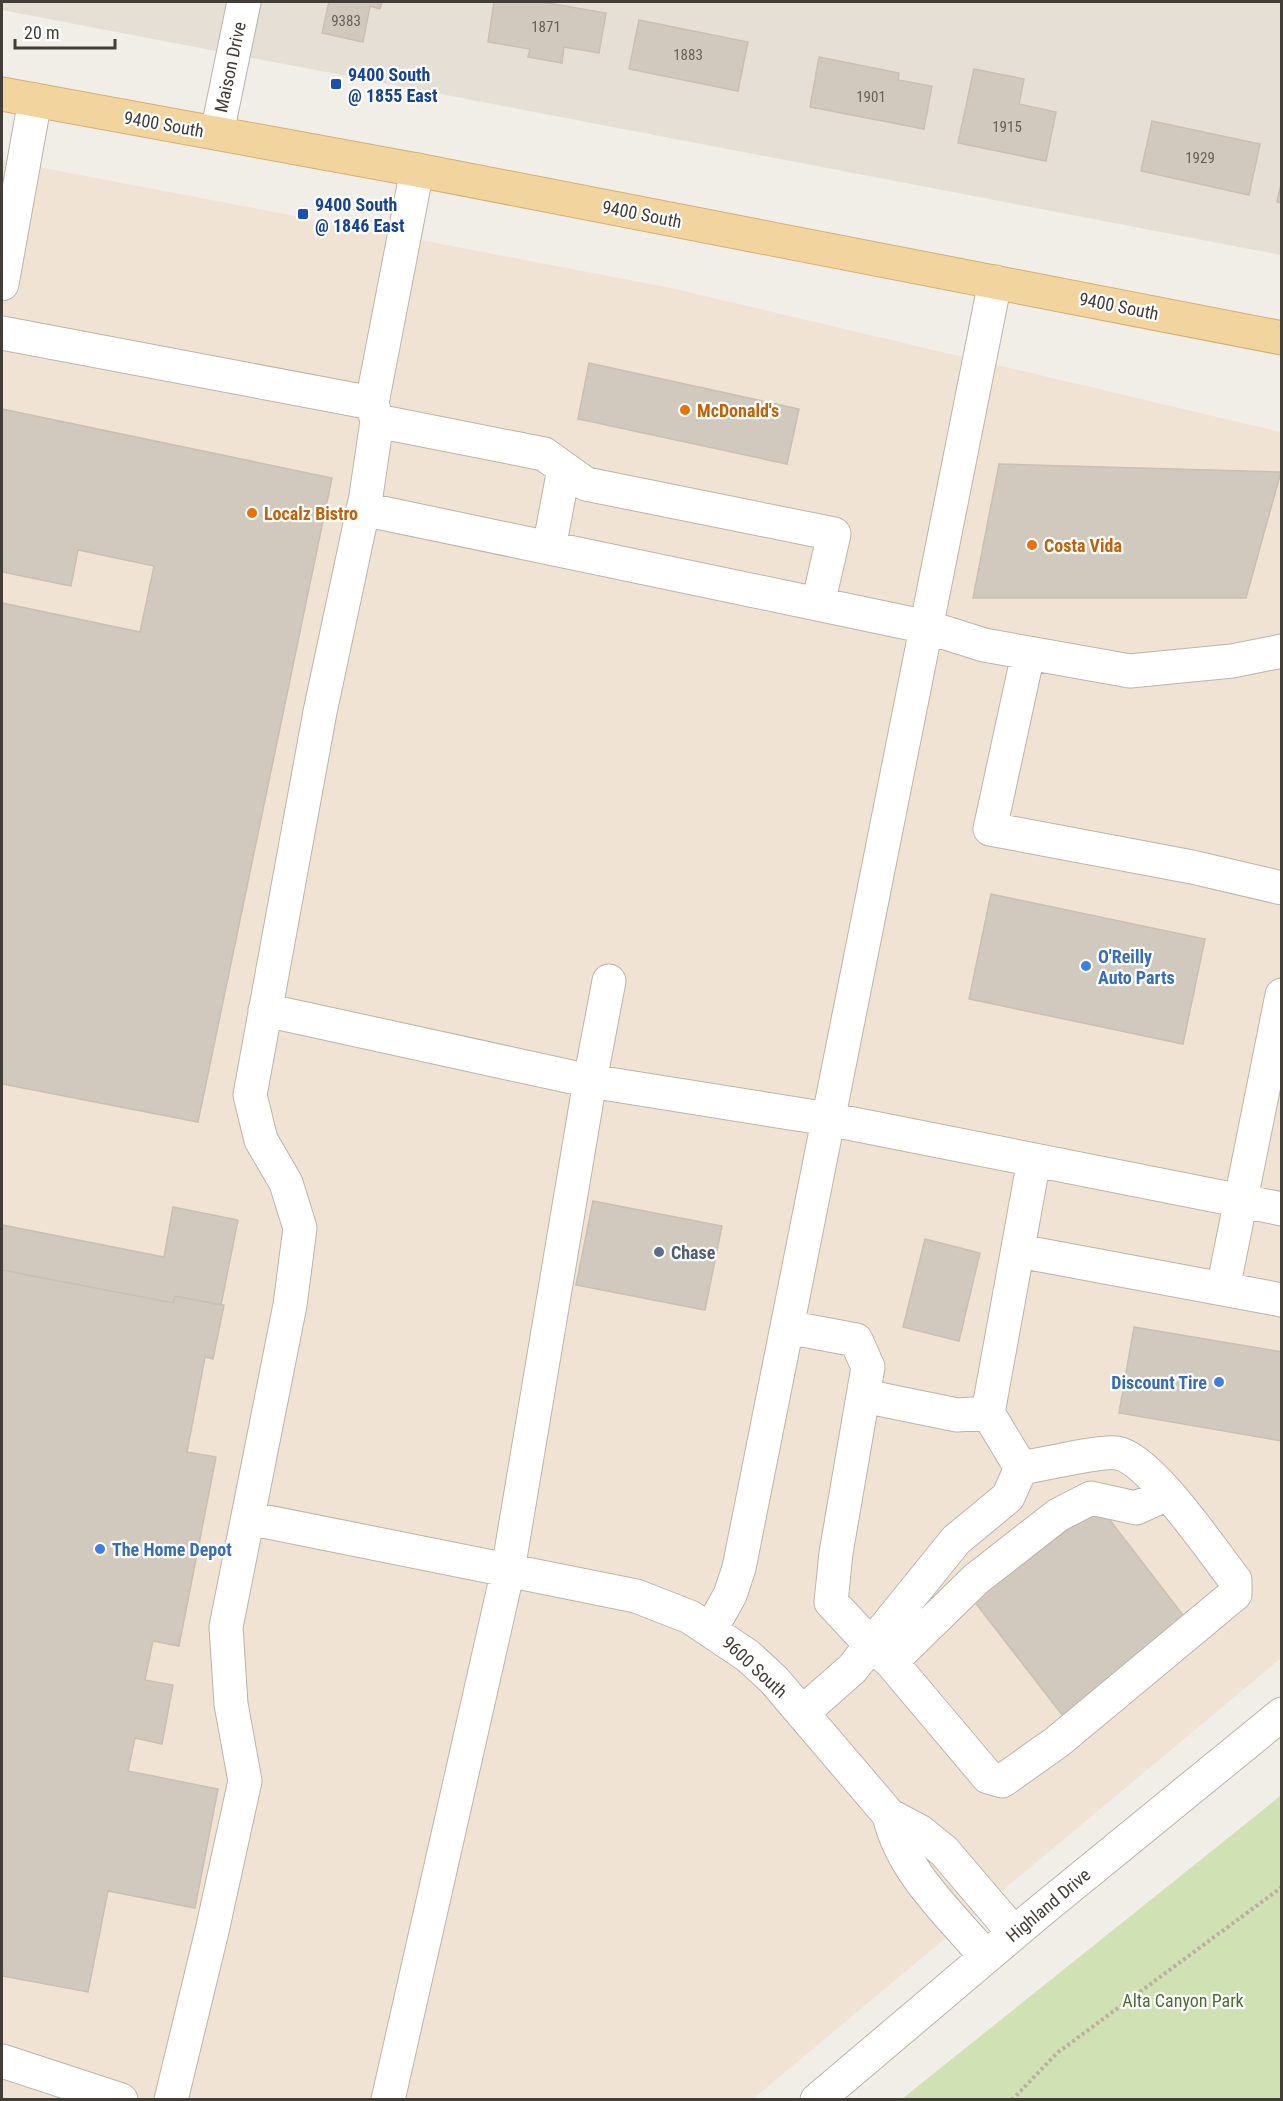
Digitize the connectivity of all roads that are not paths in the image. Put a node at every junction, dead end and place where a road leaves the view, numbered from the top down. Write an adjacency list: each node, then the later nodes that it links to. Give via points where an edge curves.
1 (244, 2): 4 (street, Maison Drive)
2 (2, 94): 3 (main road, 9400 South)
3 (35, 100): 4 (main road, 9400 South); 7 (street)
4 (216, 133): 5 (main road, 9400 South)
5 (417, 170): 6 (main road, 9400 South); 10 (street)
6 (995, 282): 9 (main road, 9400 South); 15 (street)
7 (2, 284)
8 (2, 333): 10 (street)
9 (1281, 338)
10 (375, 412): 11 (street, via 544,454); 12 (street)
11 (564, 469): 13 (street); 14 (street, via 586,484 834,534)
12 (363, 509): 13 (street); 21 (street, via 320,712)
13 (549, 548): 14 (street)
14 (818, 604): 15 (street)
15 (927, 627): 17 (street); 24 (street)
16 (1281, 651): 17 (street, via 1232,661 1130,671)
17 (1028, 654): 18 (street, via 990,829)
18 (1281, 888)
19 (609, 981): 22 (street)
20 (1281, 995): 23 (street)
21 (265, 1010): 22 (street); 36 (street, via 250,1095 261,1140 286,1183 300,1228 290,1305)
22 (590, 1081): 24 (street); 37 (street)
23 (1270, 1112): 26 (street)
24 (828, 1119): 25 (street); 31 (street)
25 (1034, 1160): 26 (street); 28 (street)
26 (1241, 1200): 27 (street); 29 (street)
27 (1281, 1209)
28 (1019, 1251): 29 (street); 33 (street)
29 (1223, 1289): 30 (street)
30 (1281, 1300)
31 (787, 1328): 32 (street, via 856,1340 868,1367); 38 (street, via 737,1575)
32 (864, 1396): 33 (street, via 957,1415); 39 (street, via 831,1602)
33 (988, 1413): 34 (street)
34 (1022, 1468): 35 (street, via 1116,1452 1134,1459); 39 (street, via 1008,1497 956,1539)
35 (1167, 1494): 39 (street, via 1136,1508 1091,1498 1058,1515); 39 (street, via 1235,1580 1235,1594 1057,1742 1002,1781 988,1778)
36 (248, 1518): 37 (street, 9600 South); 47 (street, via 226,1627 231,1704 245,1781)
37 (508, 1570): 38 (street, 9600 South, via 636,1596); 48 (street)
38 (711, 1629): 40 (street, 9600 South, via 748,1656)
39 (881, 1653): 40 (street, via 852,1669)
40 (802, 1713): 42 (street, 9600 South)
41 (1281, 1714): 43 (street, Highland Drive)
42 (889, 1815): 43 (street, 9600 South, via 944,1851); 44 (street, 9600 South, via 897,1845 908,1864)
43 (1014, 1933): 44 (street, Highland Drive)
44 (986, 1957): 49 (street, Highland Drive)
45 (2, 2061): 46 (street)
46 (121, 2100)
47 (171, 2100)
48 (388, 2100)
49 (817, 2100)

